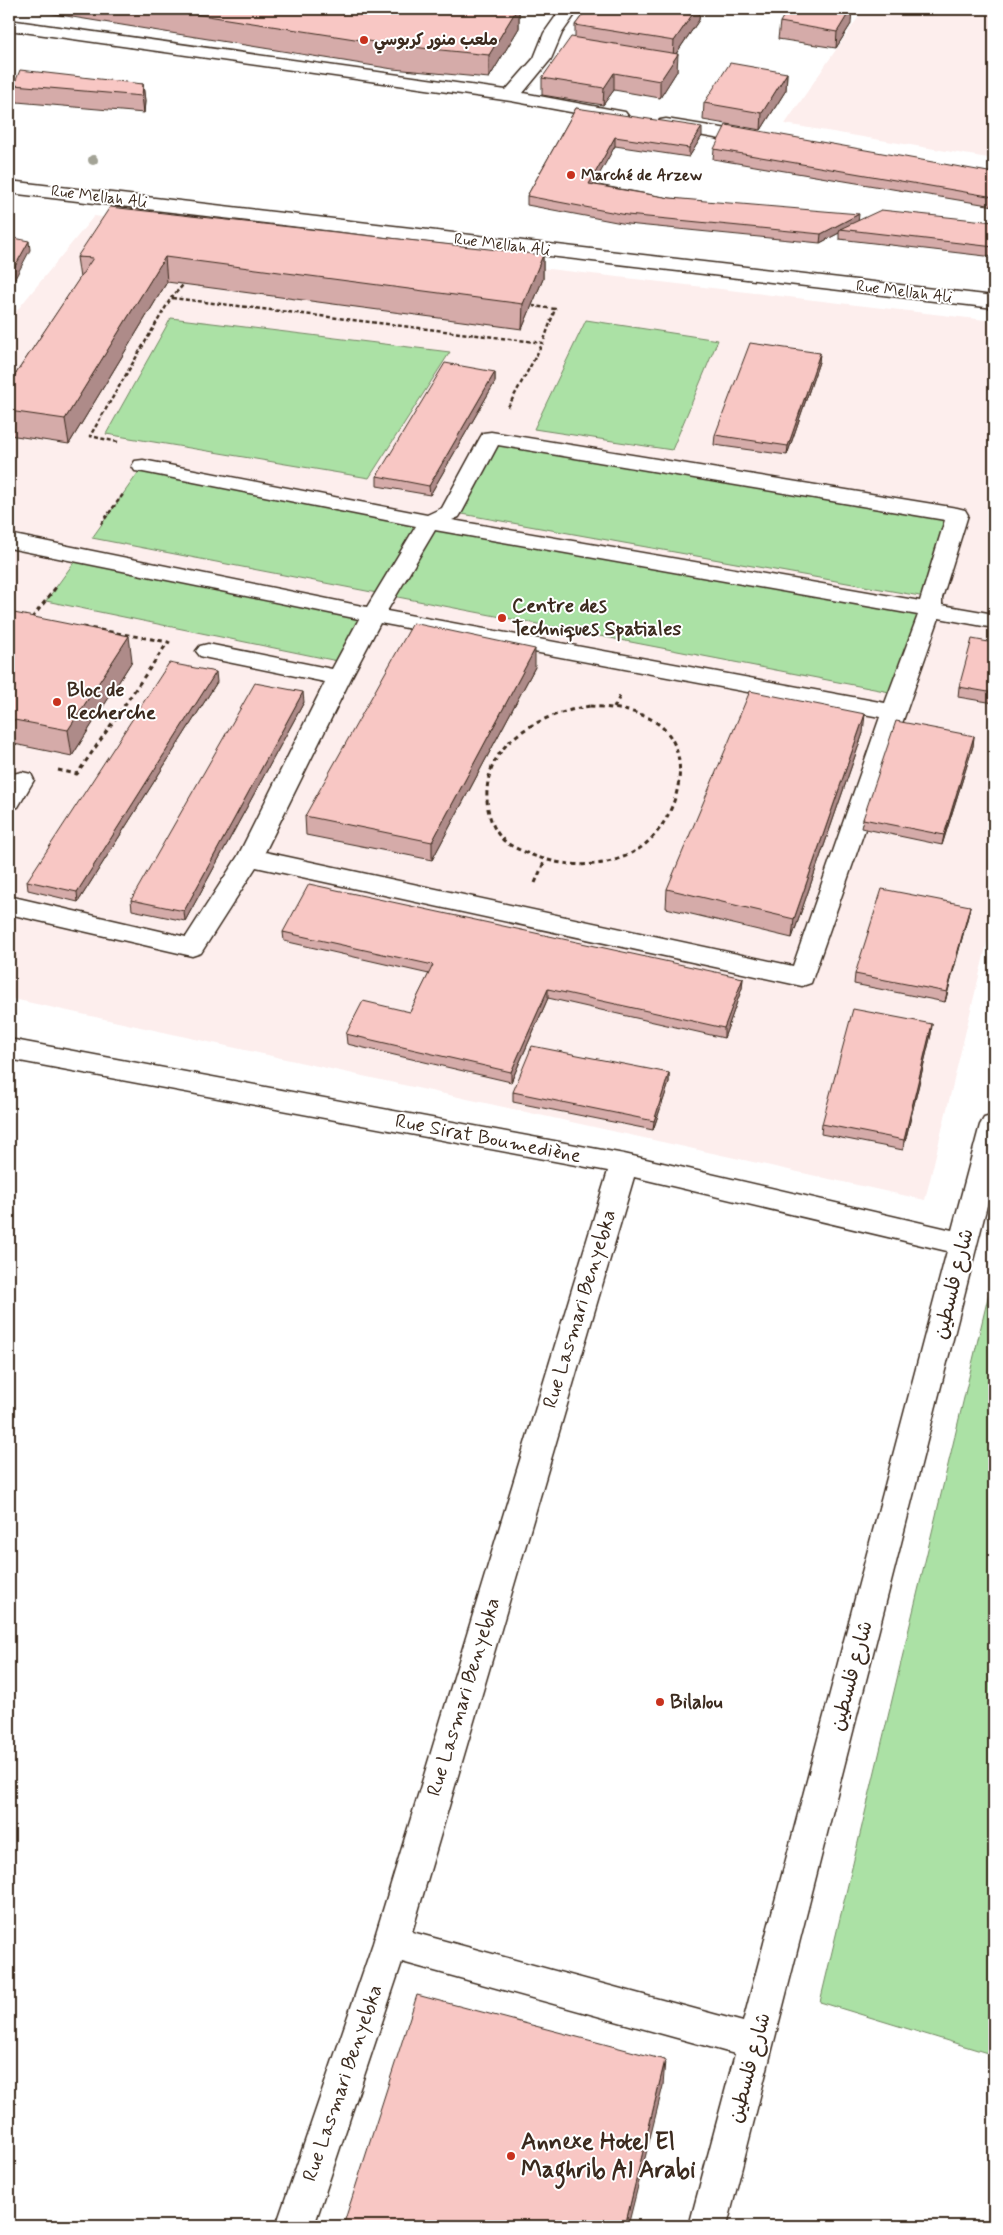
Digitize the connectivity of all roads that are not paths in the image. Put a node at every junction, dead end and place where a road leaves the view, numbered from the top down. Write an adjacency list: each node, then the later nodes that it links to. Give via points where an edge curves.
1 (570, 9): 3 (street, via 553,33 542,59)
2 (9, 25): 3 (street)
3 (511, 96): 4 (street)
4 (780, 144)
5 (9, 187): 6 (street, Rue Mellah Ali)
6 (994, 302)
7 (143, 466): 8 (street)
8 (429, 522): 10 (street); 10 (street, via 451,512 491,438 957,515 931,598); 11 (street)
9 (9, 541): 11 (street)
10 (931, 610): 12 (street); 15 (street)
11 (373, 615): 14 (street); 15 (street)
12 (994, 621)
13 (208, 651): 14 (street)
14 (338, 678): 18 (street)
15 (894, 712): 18 (street, via 802,977)
16 (22, 780): 17 (street)
17 (9, 801)
18 (250, 857): 19 (street, via 192,947)
19 (9, 905)
20 (9, 1050): 22 (street, Rue Sirat Boumediène)
21 (994, 1125): 23 (street, شارع فلسطين)
22 (624, 1164): 23 (street, Rue Sirat Boumediène); 24 (street, Rue Lasmari Benyebka)
23 (964, 1244): 25 (street, شارع فلسطين)
24 (390, 1943): 25 (street); 26 (street, Rue Lasmari Benyebka)
25 (757, 2043): 27 (street, شارع فلسطين)
26 (295, 2226)
27 (708, 2226)

